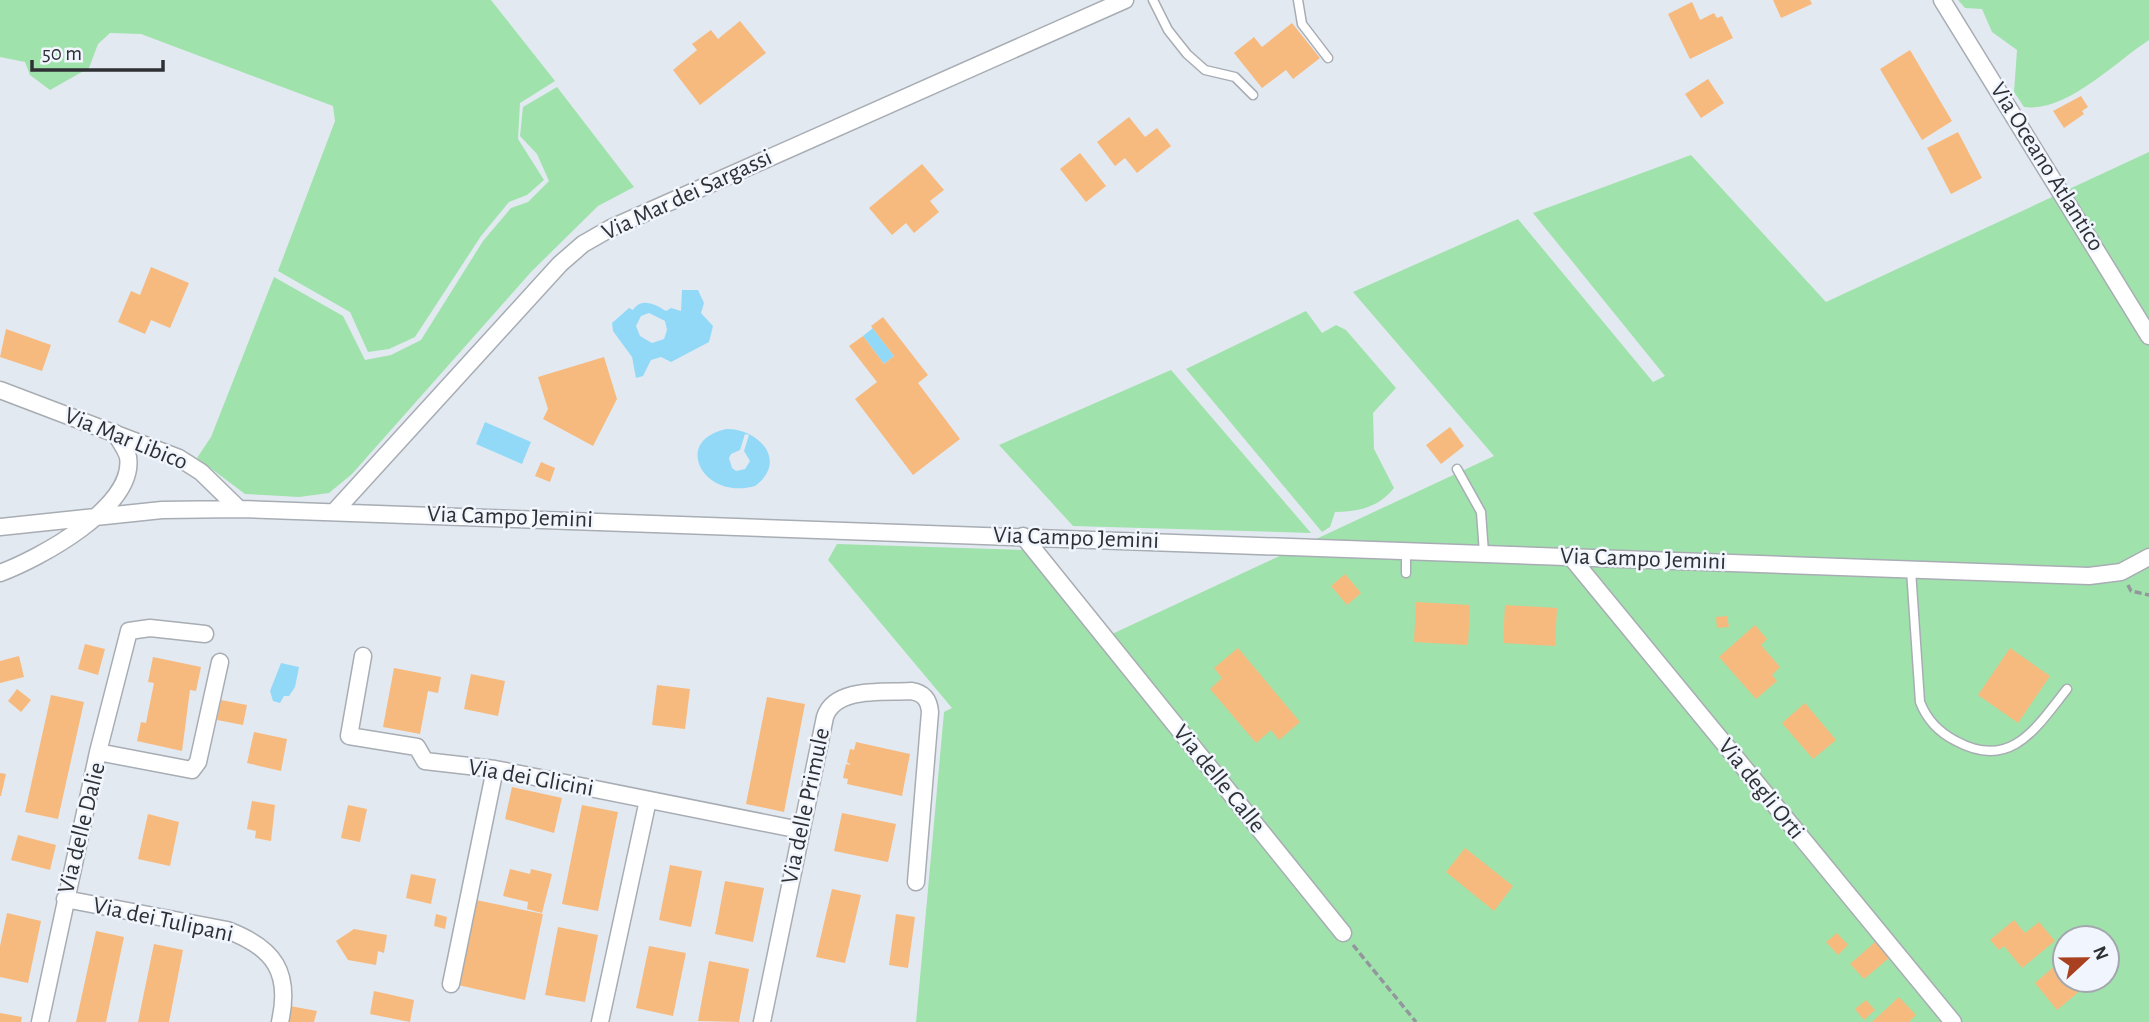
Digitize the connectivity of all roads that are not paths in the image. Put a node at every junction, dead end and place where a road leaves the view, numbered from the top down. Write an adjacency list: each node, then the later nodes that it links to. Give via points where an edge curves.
1 (1153, 0): 6 (lane, via 1187,54 1205,70 1235,77)
2 (1298, 0): 5 (lane, via 1303,24)
3 (1942, 0): 7 (street, Via Oceano Atlantico)
4 (1114, 2): 12 (street, Via Mar dei Sargassi, via 583,244)
5 (1328, 58)
6 (1253, 95)
7 (2149, 336)
8 (0, 390): 9 (street, Via Mar Libico)
9 (115, 433): 11 (street, Via Mar Libico, via 190,464); 13 (street, via 128,455 126,473)
10 (1457, 469): 17 (lane, via 1481,512)
11 (239, 509): 12 (street, Via Campo Jemini); 13 (street, Via Campo Jemini)
12 (335, 511): 15 (street, Via Campo Jemini)
13 (96, 517): 14 (street, Via Campo Jemini); 21 (street, via 52,550)
14 (0, 527)
15 (1023, 536): 16 (street, Via Campo Jemini); 33 (street, Via delle Calle)
16 (1406, 550): 17 (street, Via Campo Jemini); 22 (lane)
17 (1484, 553): 18 (street, Via Campo Jemini)
18 (1570, 556): 20 (street, Via Campo Jemini); 39 (street, Via degli Orti)
19 (2149, 557): 20 (street, Via Campo Jemini, via 2121,572 2089,576)
20 (1911, 570): 26 (lane, via 1920,702 1927,719 1948,737 1973,750 1997,753 2032,733)
21 (0, 573)
22 (1406, 573)
23 (205, 634): 27 (street, via 150,628 129,631)
24 (363, 656): 28 (street, Via dei Glicini, via 349,736 417,747 425,761)
25 (220, 662): 27 (street, Via delle Dalie, via 198,762 192,770)
26 (2067, 689)
27 (98, 752): 32 (street, Via delle Dalie)
28 (495, 769): 29 (street, Via dei Glicini); 34 (street)
29 (648, 800): 30 (street, Via dei Glicini); 37 (street)
30 (800, 830): 31 (street, Via delle Primule, via 831,706 856,695 921,694 930,712); 38 (street, Via delle Primule)
31 (916, 882)
32 (65, 899): 35 (street, Via delle Dalie); 36 (street, Via dei Tulipani, via 227,930 247,939 270,956 284,980)
33 (1343, 933)
34 (451, 984)
35 (40, 1022)
36 (280, 1022)
37 (600, 1022)
38 (762, 1022)
39 (1953, 1022)

